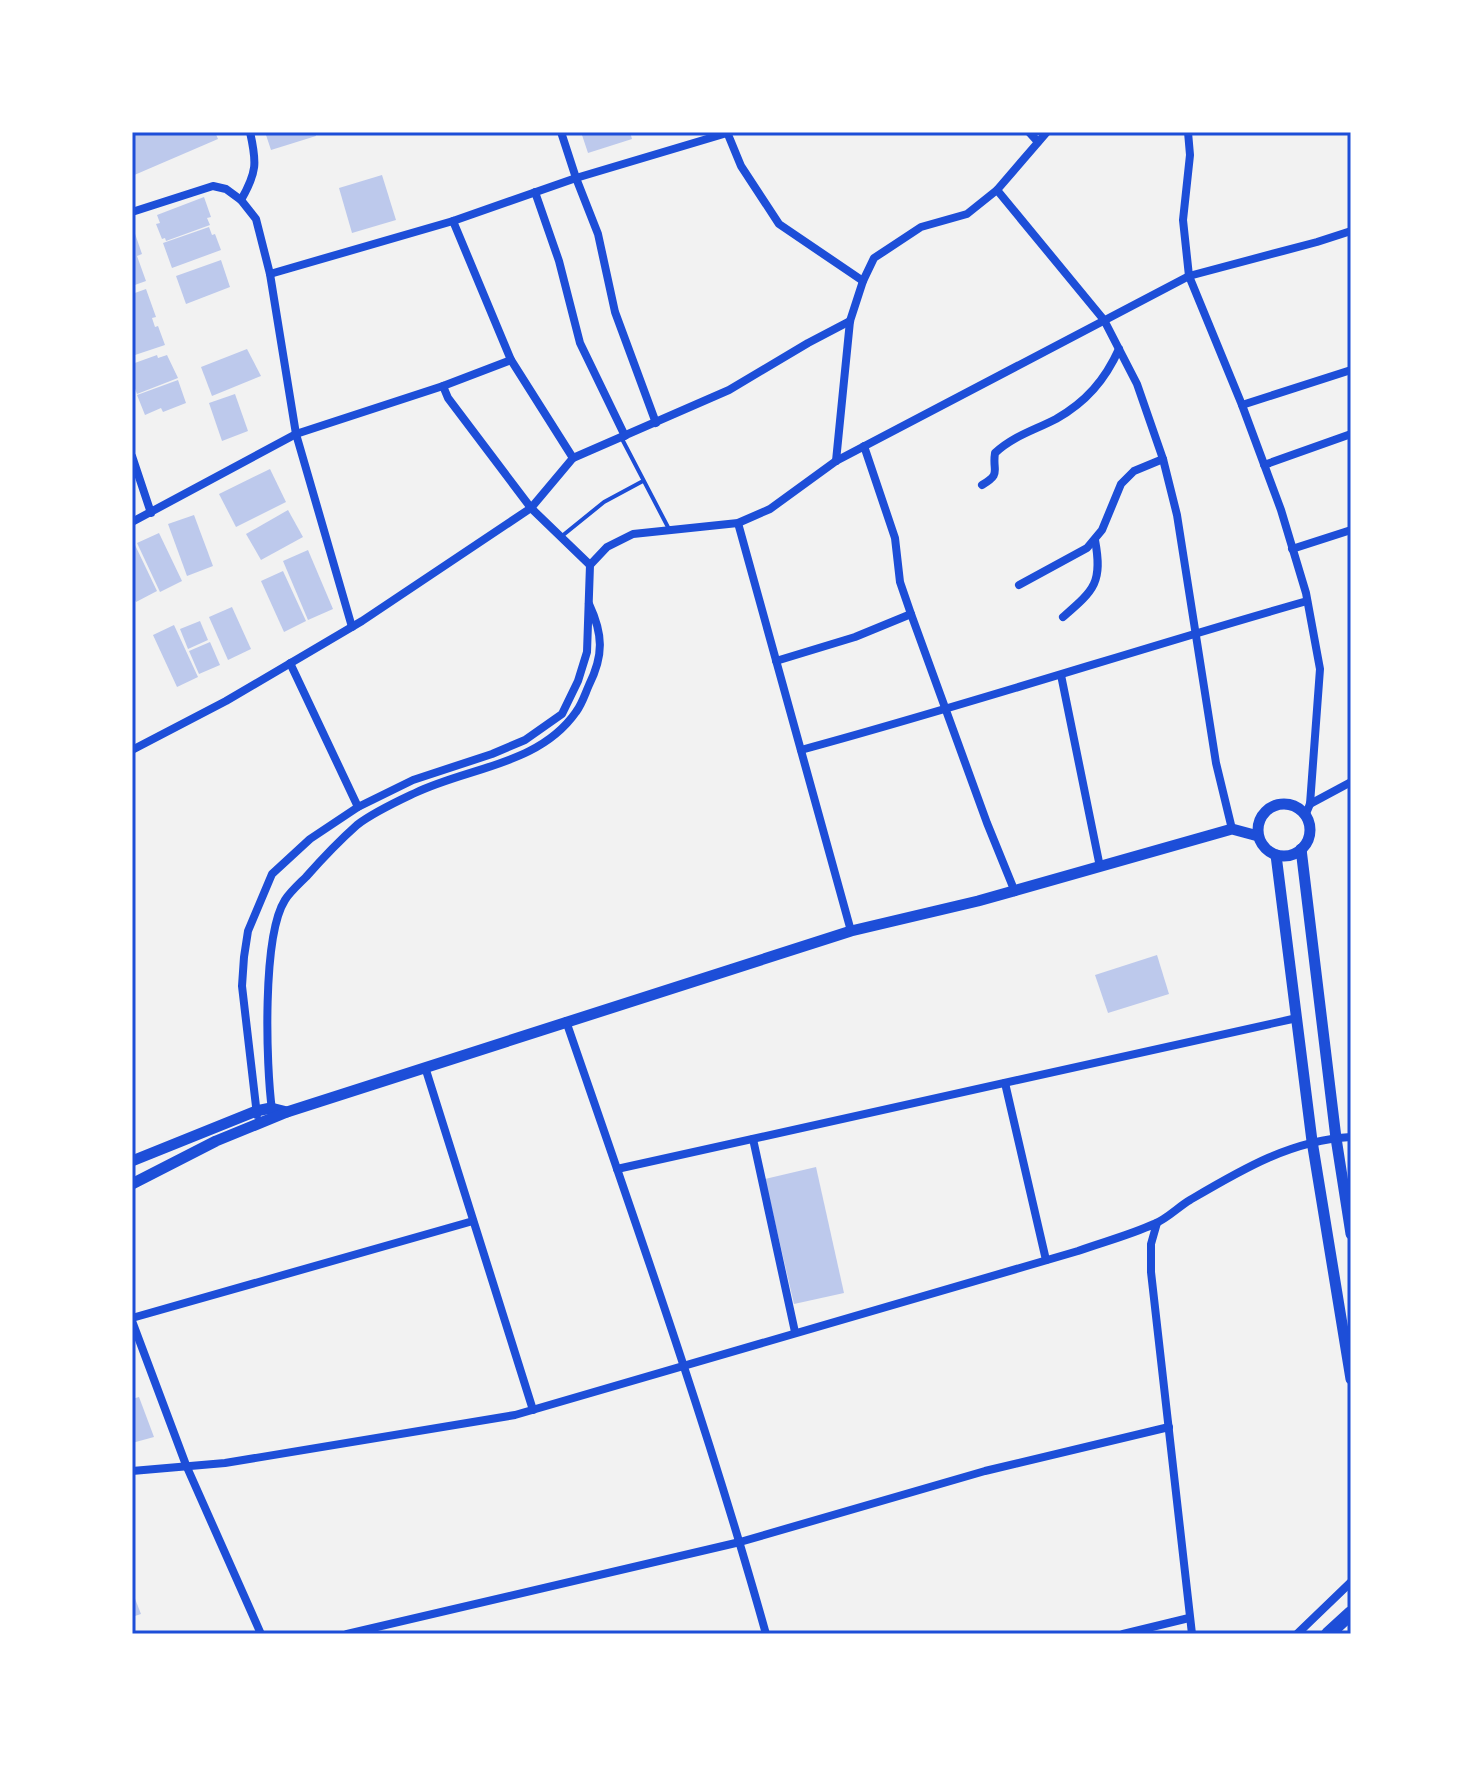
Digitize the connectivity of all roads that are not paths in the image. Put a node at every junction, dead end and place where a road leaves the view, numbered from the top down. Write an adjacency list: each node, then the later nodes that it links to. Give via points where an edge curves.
1 (250, 132): 11 (street, via 254,178)
2 (561, 132): 8 (street)
3 (727, 132): 8 (street); 17 (street, via 741,166 779,224)
4 (1029, 132): 7 (street)
5 (1047, 132): 7 (street)
6 (1188, 132): 16 (street, via 1183,220)
7 (1038, 142): 9 (street)
8 (576, 178): 10 (street); 25 (street, via 598,234 615,312)
9 (997, 190): 17 (street, via 967,214 921,227 874,258); 18 (street)
10 (535, 192): 13 (street); 28 (street, via 580,343)
11 (241, 200): 12 (street, via 213,186); 15 (street, via 256,219)
12 (132, 212)
13 (453, 221): 15 (street); 21 (street)
14 (1351, 231): 16 (street)
15 (270, 274): 26 (street)
16 (1189, 276): 18 (street); 24 (street)
17 (863, 281): 19 (street)
18 (1104, 320): 20 (street); 29 (street)
19 (850, 321): 25 (street, via 729,390); 33 (street)
20 (1119, 349): 32 (street); 36 (street, via 1099,385 1081,401 1005,443 995,453 994,478)
21 (511, 360): 23 (street); 31 (street)
22 (1351, 370): 24 (street)
23 (443, 386): 26 (street); 37 (street)
24 (1242, 405): 34 (street)
25 (656, 423): 28 (street)
26 (296, 434): 38 (street); 52 (street)
27 (1351, 434): 34 (street)
28 (623, 437): 31 (street); 35 (lane)
29 (864, 446): 33 (street); 50 (street, via 895,538 900,582)
30 (132, 456): 38 (street)
31 (573, 458): 37 (street)
32 (1163, 459): 44 (street, via 1134,471 1121,484); 53 (street)
33 (836, 461): 40 (street, via 770,509)
34 (1264, 465): 45 (street)
35 (643, 481): 42 (lane); 43 (lane, via 604,502)
36 (982, 485)
37 (531, 508): 43 (street); 52 (street)
38 (151, 513): 39 (street)
39 (132, 522)
40 (738, 523): 42 (street); 54 (street)
41 (1351, 530): 45 (street)
42 (670, 531): 46 (street, via 633,534 607,547)
43 (561, 537): 46 (street)
44 (1095, 540): 47 (street); 51 (street, via 1097,581)
45 (1292, 549): 49 (street)
46 (590, 565): 48 (street)
47 (1019, 585)
48 (587, 600): 61 (street, via 587,652 562,714 525,740 413,780); 75 (street, via 597,621 601,652 576,712 546,744 419,791 373,815 285,900 275,923 269,968)
49 (1307, 601): 53 (street); 62 (street, via 1320,669)
50 (911, 614): 54 (street); 57 (street)
51 (1063, 617)
52 (352, 627): 55 (street)
53 (1195, 632): 56 (street); 63 (street)
54 (776, 661): 59 (street)
55 (290, 663): 58 (street); 61 (street)
56 (1061, 675): 57 (street); 67 (street)
57 (946, 711): 59 (street); 68 (street)
58 (132, 750)
59 (801, 750): 69 (street)
60 (1351, 782): 62 (street)
61 (358, 807): 74 (street, via 310,839 272,874 248,931 242,986)
62 (1307, 810): 64 (street, via 1288,805 1269,809); 65 (street, via 1308,839)
63 (1232, 829): 64 (street); 67 (street)
64 (1258, 836): 66 (street)
65 (1301, 849): 66 (street, via 1290,856); 78 (street)
66 (1276, 855): 70 (street)
67 (1100, 867): 68 (street)
68 (1015, 892): 69 (street)
69 (851, 931): 71 (street)
70 (1297, 1018): 73 (street); 80 (street)
71 (566, 1021): 72 (street); 82 (street)
72 (425, 1067): 75 (street); 84 (street)
73 (1005, 1083): 79 (street); 87 (street)
74 (256, 1111): 75 (street); 76 (street); 81 (street)
75 (273, 1113): 76 (street)
76 (259, 1124): 83 (street)
77 (1351, 1137): 78 (street)
78 (1336, 1138): 80 (street); 86 (street)
79 (753, 1139): 82 (street); 89 (street)
80 (1312, 1141): 85 (street, via 1226,1179); 91 (street)
81 (132, 1161)
82 (617, 1169): 90 (street)
83 (132, 1184)
84 (473, 1221): 88 (street); 92 (street)
85 (1157, 1223): 87 (street); 93 (street, via 1151,1272)
86 (1351, 1234)
87 (1046, 1260): 89 (street)
88 (132, 1320): 94 (street)
89 (795, 1332): 90 (street)
90 (684, 1363): 92 (street); 96 (street)
91 (1351, 1379)
92 (533, 1410): 94 (street)
93 (1169, 1427): 96 (street, via 985,1471); 99 (street)
94 (186, 1465): 95 (street); 100 (street)
95 (132, 1471)
96 (740, 1542): 101 (street); 102 (street)
97 (1351, 1582): 105 (street)
98 (1351, 1613): 106 (highway)
99 (1189, 1618): 103 (street); 104 (street)
100 (261, 1634)
101 (347, 1634)
102 (766, 1634)
103 (1123, 1634)
104 (1192, 1634)
105 (1297, 1634)
106 (1328, 1634)

